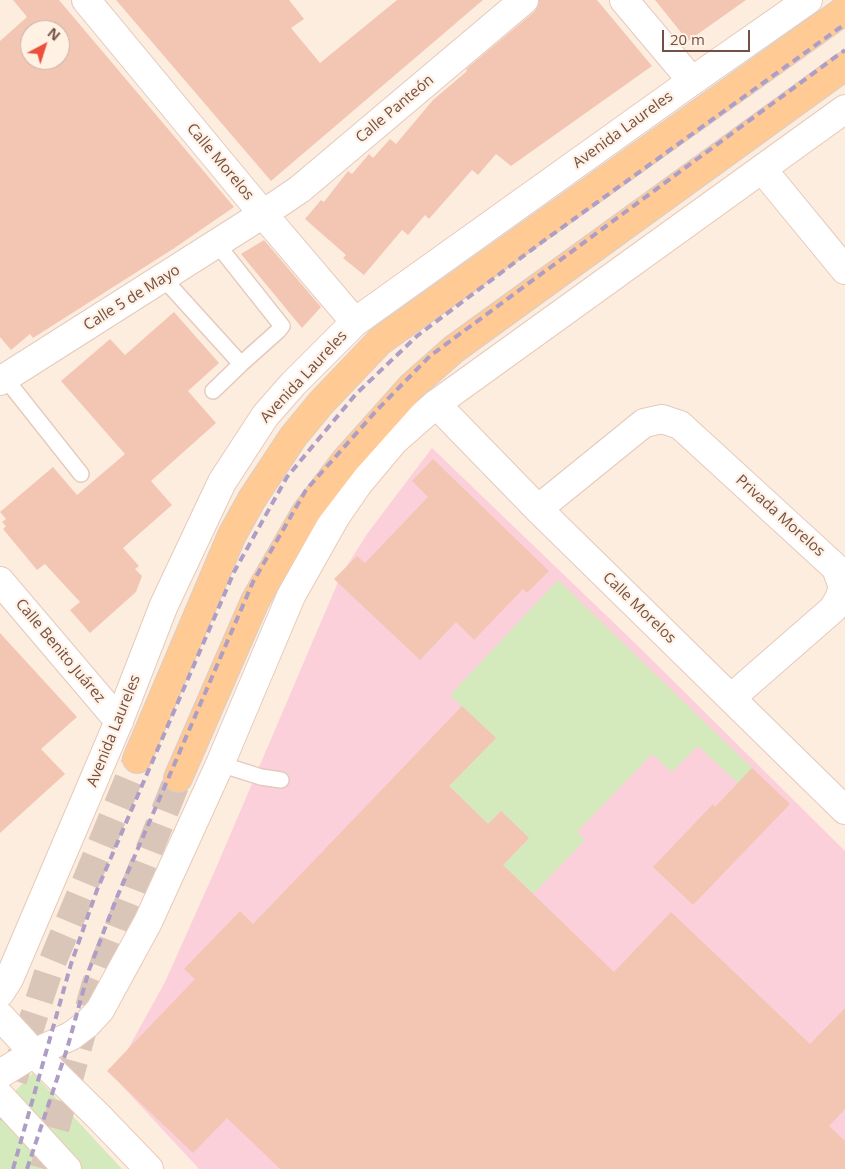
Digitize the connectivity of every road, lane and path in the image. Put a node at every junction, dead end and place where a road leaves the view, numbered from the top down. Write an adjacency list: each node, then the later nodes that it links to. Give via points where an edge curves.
1 (86, 0): 10 (main road, Calle Morelos)
2 (524, 0): 10 (main road, Calle Panteón, via 300,189)
3 (624, 0): 7 (main road)
4 (808, 0): 7 (main road, Avenida Laureles)
5 (845, 10): 24 (main road, Avenida Laureles, via 380,341 321,403 293,437 252,498 225,552)
6 (845, 66): 26 (main road, via 454,349 412,386 306,512 255,601)
7 (692, 81): 14 (main road, Avenida Laureles)
8 (845, 109): 9 (main road)
9 (762, 169): 12 (main road); 18 (main road)
10 (263, 214): 11 (main road, Calle 5 de Mayo); 14 (main road, Calle Morelos)
11 (217, 244): 13 (main road, Calle 5 de Mayo); 15 (lane, via 282,326)
12 (845, 270)
13 (163, 278): 15 (lane); 16 (main road, Calle 5 de Mayo)
14 (355, 322): 23 (main road, Avenida Laureles, via 265,416 222,482 164,605)
15 (241, 364): 17 (lane)
16 (2, 377): 19 (lane)
17 (213, 391)
18 (436, 404): 20 (main road, Calle Morelos); 25 (main road, via 394,441 336,516 291,596)
19 (81, 474)
20 (538, 509): 22 (main road, Calle Morelos); 22 (main road, Privada Morelos, via 644,423 662,419 680,424 836,568 843,587 833,609)
21 (0, 581): 23 (main road, Calle Benito Juárez)
22 (731, 698): 28 (main road, Calle Morelos)
23 (119, 721): 29 (main road, Avenida Laureles, via 9,979)
24 (137, 759)
25 (220, 764): 27 (lane); 31 (main road, via 148,922 100,1010 71,1036)
26 (178, 778)
27 (281, 780)
28 (839, 794)
29 (0, 993)
30 (0, 1016): 31 (main road)
31 (34, 1053): 32 (main road); 35 (main road)
32 (0, 1074)
33 (0, 1096): 34 (main road)
34 (67, 1169)
35 (149, 1169)

